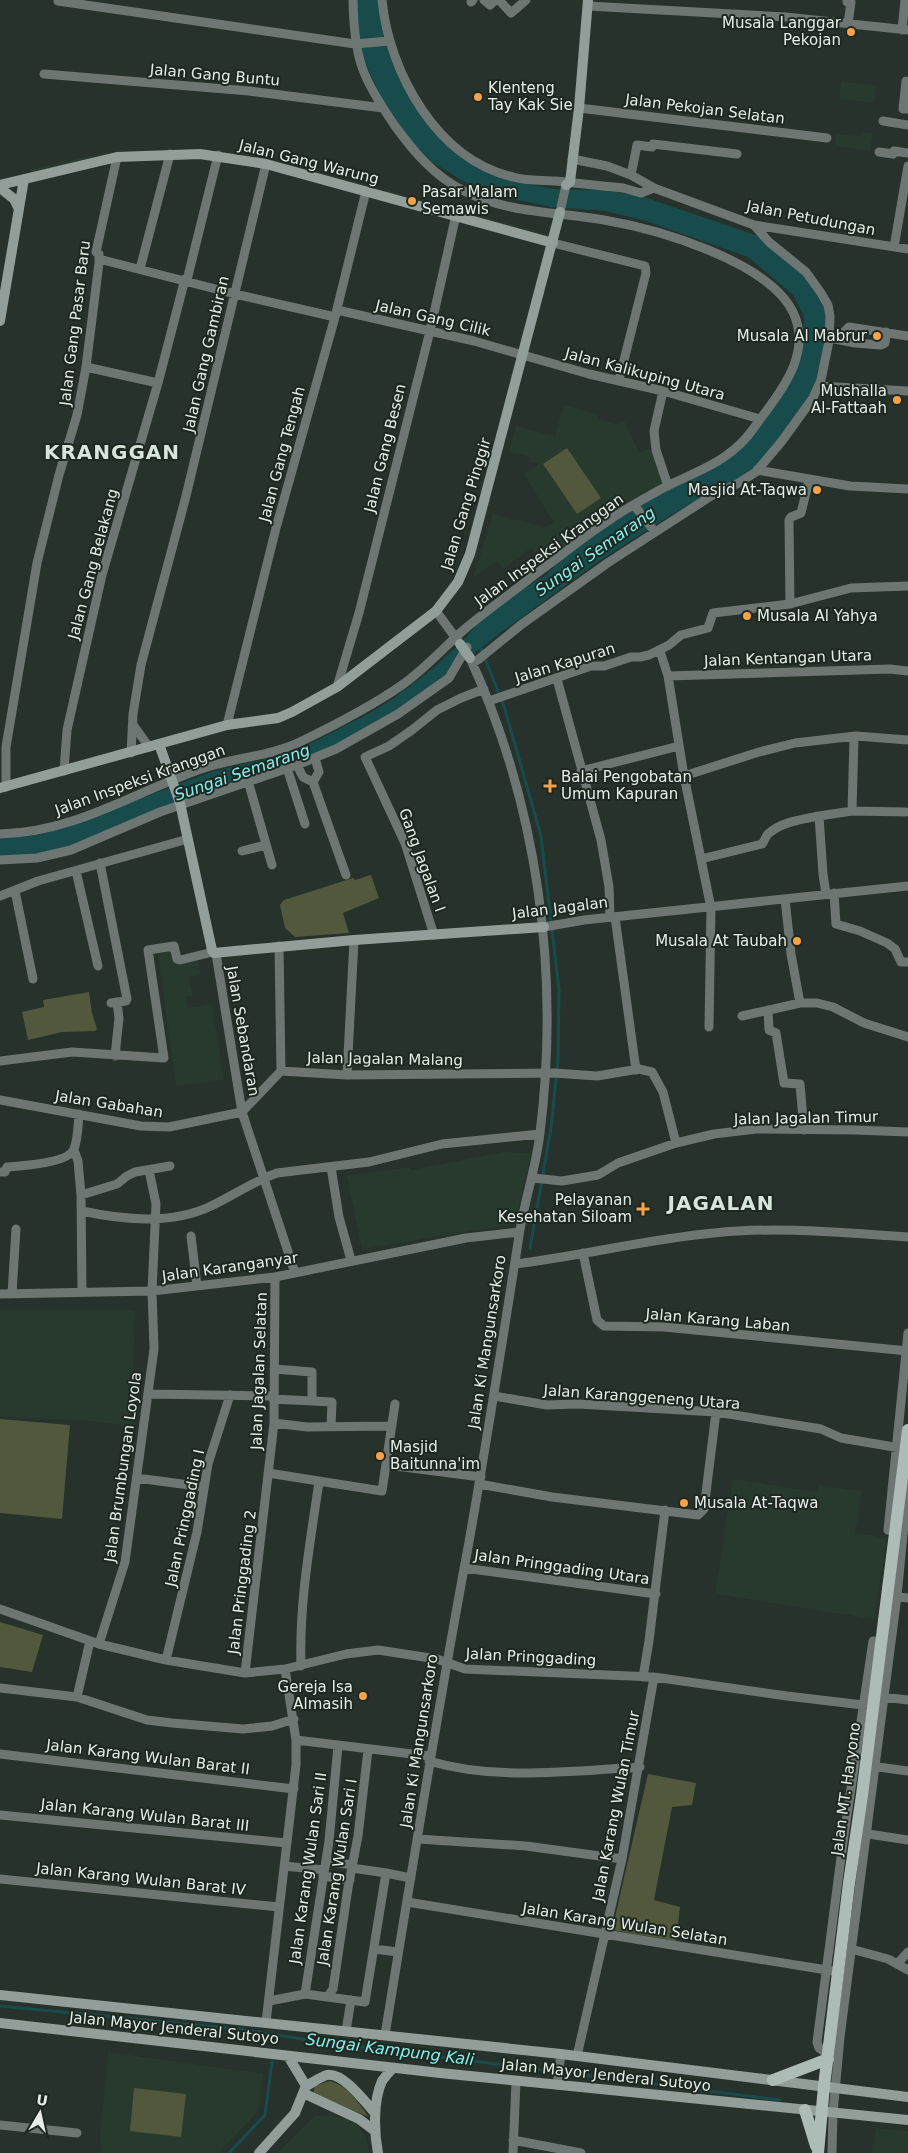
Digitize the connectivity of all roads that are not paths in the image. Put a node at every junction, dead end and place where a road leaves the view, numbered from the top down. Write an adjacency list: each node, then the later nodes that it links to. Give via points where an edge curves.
1 (353, 0): 13 (street, Jalan Inspeksi Kranggan)
2 (382, 0): 12 (street, Jalan Petudungan)
3 (484, 0): 4 (street, via 490,5)
4 (497, 0): 5 (street, via 511,13)
5 (526, 0)
6 (848, 0): 10 (street, via 851,2)
7 (905, 0): 11 (street)
8 (58, 1): 13 (street)
9 (588, 3): 10 (street); 17 (street)
10 (848, 24): 11 (street)
11 (905, 30)
12 (388, 41): 13 (street); 33 (street, Jalan Petudungan, via 400,73 416,100 439,131 465,155 512,177)
13 (357, 44): 16 (street, Jalan Inspeksi Kranggan, via 362,71)
14 (44, 74): 16 (street, Jalan Gang Buntu, via 249,91)
15 (908, 82): 18 (street, via 903,109)
16 (383, 108): 38 (street, Jalan Inspeksi Kranggan, via 432,171 449,183 468,194 493,202)
17 (579, 108): 21 (street, Jalan Pekojan Selatan); 28 (street)
18 (908, 109)
19 (883, 121): 20 (street)
20 (908, 124)
21 (828, 138)
22 (879, 152): 23 (street)
23 (908, 153)
24 (170, 154): 26 (street, Jalan Gang Warung); 27 (street, Jalan Gang Warung); 45 (street)
25 (737, 154): 31 (street, via 653,144 652,147 636,145)
26 (218, 155): 29 (street, Jalan Gang Warung); 46 (street, Jalan Gang Belakang)
27 (117, 157): 32 (street, Jalan Gang Warung); 44 (street, Jalan Gang Pasar Baru, via 96,252)
28 (572, 159): 31 (street, Jalan Petudungan); 33 (street)
29 (266, 164): 36 (street, Jalan Gang Warung); 47 (street, Jalan Gang Gambiran)
30 (908, 166): 42 (street)
31 (631, 175): 35 (street, Jalan Petudungan)
32 (24, 179): 34 (street, Jalan Gang Warung); 37 (street)
33 (568, 183): 35 (street, Jalan Petudungan, via 623,188 641,193); 38 (street)
34 (0, 186): 37 (street)
35 (654, 188): 40 (street, Jalan Petudungan)
36 (366, 191): 39 (street, Jalan Gang Warung); 48 (street, Jalan Gang Tengah)
37 (19, 208): 49 (street)
38 (560, 214): 41 (street, Jalan Gang Pinggir); 62 (street, Jalan Inspeksi Kranggan, via 642,228 724,256 745,266 779,293 791,307 797,321 799,346 793,370)
39 (456, 215): 41 (street, Jalan Gang Warung); 50 (street, Jalan Gang Besen)
40 (754, 224): 42 (street, Jalan Petudungan); 53 (street, via 805,271 819,289 828,305)
41 (553, 243): 55 (street, Jalan Gang Pinggir); 57 (street, via 645,266 646,273)
42 (894, 247): 43 (street, Jalan Petudungan)
43 (908, 249)
44 (99, 259): 45 (street, Jalan Gang Cilik); 56 (street, Jalan Gang Pasar Baru)
45 (140, 269): 46 (street, Jalan Gang Cilik)
46 (186, 280): 47 (street, Jalan Gang Cilik); 58 (street, Jalan Gang Belakang)
47 (235, 294): 48 (street, Jalan Gang Cilik); 82 (street, Jalan Gang Gambiran, via 141,664)
48 (336, 313): 50 (street, Jalan Gang Cilik); 81 (street, Jalan Gang Tengah, via 276,528)
49 (0, 321)
50 (430, 331): 55 (street, Jalan Gang Cilik); 78 (street, Jalan Gang Besen, via 359,613)
51 (886, 332): 52 (street); 54 (street, via 848,327); 54 (street, via 885,343 881,344)
52 (908, 336)
53 (830, 338): 54 (street); 59 (street)
54 (844, 340)
55 (523, 355): 57 (street, Jalan Kalikuping Utara); 71 (street, Jalan Gang Pinggir, via 470,554 458,582)
56 (86, 367): 58 (street); 97 (street, Jalan Gang Pasar Baru, via 77,415 37,563 6,747)
57 (618, 380): 60 (street, Jalan Kalikuping Utara)
58 (158, 383): 92 (street, Jalan Gang Belakang, via 98,593 67,730)
59 (819, 386): 61 (street); 63 (street, via 782,442)
60 (663, 391): 62 (street, Jalan Kalikuping Utara); 65 (street, via 654,431 656,450)
61 (908, 391)
62 (760, 419): 65 (street, Jalan Inspeksi Kranggan, via 724,458)
63 (757, 471): 64 (street); 68 (street)
64 (809, 480): 66 (street, via 850,486); 70 (street, via 801,513 789,520)
65 (668, 486): 67 (street, Jalan Inspeksi Kranggan)
66 (908, 488)
67 (635, 506): 68 (street); 72 (street, Jalan Inspeksi Kranggan, via 587,536)
68 (654, 530): 74 (street)
69 (908, 586): 70 (street, via 851,588)
70 (790, 604): 73 (street, Jalan Kapuran, via 713,613 708,628 681,635)
71 (436, 611): 72 (street); 78 (street, Jalan Gang Pinggir)
72 (458, 640): 74 (street, bridge); 96 (street, Jalan Inspeksi Kranggan, via 398,688 304,740 280,751 226,762)
73 (660, 651): 76 (street); 77 (street, Jalan Kapuran, via 642,657 631,656 604,666 591,666)
74 (474, 660): 79 (street, Jalan Ki Mangunsarkoro); 88 (street, Jalan Ki Mangunsarkoro, via 466,646 444,682 361,737)
75 (908, 670): 76 (street, Jalan Kentangan Utara)
76 (668, 676): 86 (street)
77 (557, 679): 80 (street, Jalan Kapuran); 91 (street)
78 (336, 687): 81 (street, Jalan Gang Pinggir, via 278,718)
79 (484, 689): 80 (street, Jalan Ki Mangunsarkoro); 121 (street, Gang Jagalan I, via 437,710 389,746 365,757 404,843)
80 (491, 700): 120 (street, Jalan Ki Mangunsarkoro, via 518,788)
81 (227, 725): 85 (street, Jalan Gang Pinggir)
82 (134, 726): 85 (street); 87 (street, Jalan Gang Gambiran)
83 (854, 737): 84 (street); 93 (street, via 795,743); 99 (street)
84 (908, 740)
85 (154, 745): 87 (street, Jalan Gang Pinggir); 96 (street)
86 (679, 746): 91 (street); 93 (street)
87 (131, 753): 92 (street, Jalan Gang Pinggir)
88 (315, 758): 89 (street); 95 (street, via 319,772)
89 (297, 765): 90 (street); 95 (street, via 303,777)
90 (287, 768): 94 (street); 102 (street)
91 (581, 771): 119 (street, via 601,840)
92 (64, 772): 97 (street, Jalan Gang Pinggir)
93 (684, 776): 107 (street)
94 (248, 781): 98 (street); 105 (street)
95 (313, 782): 112 (street)
96 (173, 783): 98 (street, Jalan Sebandaran); 103 (street, Jalan Inspeksi Kranggan, via 62,825 25,833)
97 (3, 787)
98 (180, 804): 104 (street, Jalan Sebandaran); 108 (street, via 71,850 36,858)
99 (852, 811): 100 (street); 101 (street)
100 (906, 812)
101 (819, 816): 107 (street, via 780,827 766,836 762,844); 115 (street, via 823,874)
102 (305, 824)
103 (0, 834)
104 (188, 839): 109 (street); 124 (street, Jalan Sebandaran)
105 (266, 845): 106 (street); 110 (street)
106 (242, 851)
107 (701, 859): 118 (street)
108 (0, 860)
109 (100, 863): 111 (street); 133 (street, via 127,999 114,1003 120,1018)
110 (272, 865)
111 (76, 870): 114 (street, via 38,881); 126 (street)
112 (346, 875)
113 (908, 886): 115 (street, Jalan Jagalan)
114 (15, 892): 116 (street); 127 (street)
115 (830, 893): 117 (street, Jalan Jagalan); 125 (street, via 836,924 874,936 895,949 901,962)
116 (0, 896)
117 (785, 899): 118 (street, Jalan Jagalan); 128 (street)
118 (711, 908): 119 (street, Jalan Jagalan); 131 (street)
119 (612, 917): 120 (street, Jalan Jagalan); 135 (street)
120 (546, 927): 121 (street, Jalan Jagalan); 137 (street, Jalan Ki Mangunsarkoro, via 546,995)
121 (434, 935): 122 (street, Jalan Jagalan)
122 (354, 940): 123 (street, Jalan Jagalan); 138 (street)
123 (279, 946): 124 (street, Jalan Jagalan); 136 (street)
124 (214, 953): 133 (street, via 180,960 174,946 149,950 164,1058); 140 (street, Jalan Sebandaran)
125 (908, 962)
126 (98, 966)
127 (33, 979)
128 (800, 1003): 129 (street); 132 (street, via 824,1004 864,1023)
129 (768, 1010): 130 (street); 142 (street, via 768,1030 776,1033 784,1083 800,1084)
130 (742, 1016)
131 (709, 1027)
132 (908, 1037)
133 (115, 1056): 134 (street, via 72,1052)
134 (0, 1061)
135 (636, 1070): 137 (street, Jalan Jagalan Malang, via 597,1076); 145 (street, via 652,1072 661,1088)
136 (281, 1071): 138 (street, Jalan Jagalan Malang); 140 (street)
137 (554, 1073): 138 (street, Jalan Jagalan Malang); 144 (street, Jalan Ki Mangunsarkoro)
138 (347, 1075)
139 (0, 1100): 141 (street, Jalan Gabahan)
140 (242, 1112): 141 (street, Jalan Gabahan, via 161,1128); 151 (street, Jalan Sebandaran)
141 (80, 1114): 146 (street)
142 (804, 1130): 143 (street, Jalan Jagalan Timur); 145 (street, Jalan Jagalan Timur, via 756,1129)
143 (908, 1132)
144 (540, 1134): 148 (street, via 442,1144 385,1159); 152 (street, Jalan Ki Mangunsarkoro)
145 (676, 1143): 152 (street, Jalan Jagalan Timur, via 618,1163 598,1175 573,1180)
146 (74, 1150): 150 (street, via 70,1155 51,1162 8,1167 5,1172); 153 (street)
147 (170, 1166): 149 (street)
148 (331, 1167): 151 (street, via 277,1173); 161 (street, via 339,1217)
149 (149, 1170): 153 (street, via 135,1172 117,1184); 155 (street, Jalan Brumbungan Loyola)
150 (0, 1172)
151 (264, 1178): 155 (street, via 204,1209); 163 (street, Jalan Sebandaran)
152 (539, 1179): 157 (street, Jalan Ki Mangunsarkoro)
153 (81, 1195): 154 (street)
154 (82, 1211): 155 (street, via 134,1219); 166 (street)
155 (156, 1218): 167 (street, Jalan Brumbungan Loyola)
156 (16, 1230): 169 (street)
157 (520, 1232): 161 (street, Jalan Karanganyar, via 466,1238); 162 (street, Jalan Ki Mangunsarkoro)
158 (191, 1236): 165 (street)
159 (908, 1237): 160 (street, via 817,1232 714,1233)
160 (583, 1253): 162 (street); 171 (street, Jalan Karang Laban, via 597,1320 604,1326 664,1327)
161 (351, 1260): 163 (street, Jalan Karanganyar)
162 (515, 1264): 175 (street, Jalan Ki Mangunsarkoro)
163 (295, 1273): 164 (street, Jalan Karanganyar)
164 (276, 1277): 165 (street, Jalan Karanganyar); 172 (street, Jalan Jagalan Selatan)
165 (197, 1286): 167 (street, Jalan Karanganyar)
166 (82, 1292): 167 (street, Jalan Karanganyar); 169 (street, Jalan Karanganyar)
167 (152, 1292): 173 (street, Jalan Brumbungan Loyola, via 154,1349)
168 (0, 1294): 169 (street, Jalan Karanganyar)
169 (12, 1294)
170 (908, 1334): 171 (street)
171 (907, 1351): 183 (street)
172 (274, 1369): 176 (street, Jalan Jagalan Selatan); 177 (street, via 312,1372)
173 (148, 1394): 174 (street); 186 (street, Jalan Brumbungan Loyola)
174 (230, 1395): 176 (street); 190 (street, Jalan Pringgading I, via 208,1464)
175 (494, 1396): 179 (street, Jalan Karanggeneng Utara, via 547,1405); 188 (street, Jalan Ki Mangunsarkoro)
176 (273, 1398): 177 (street); 180 (street, Jalan Jagalan Selatan)
177 (312, 1400): 181 (street, via 332,1402)
178 (395, 1404): 182 (street)
179 (716, 1412): 183 (street, Jalan Karanggeneng Utara, via 821,1429 840,1438); 192 (street, via 704,1511 698,1515)
180 (274, 1423): 181 (street); 185 (street, Jalan Jagalan Selatan)
181 (331, 1426): 182 (street)
182 (392, 1426): 184 (street)
183 (904, 1437): 187 (main road, Jalan MT. Haryono); 193 (street)
184 (388, 1465): 188 (street, via 466,1475); 189 (street, via 382,1491)
185 (268, 1473): 189 (street); 191 (street, Jalan Jagalan Selatan)
186 (137, 1478): 190 (street); 201 (street, Jalan Brumbungan Loyola, via 125,1562)
187 (906, 1478): 193 (main road, Jalan MT. Haryono); 194 (street)
188 (480, 1480): 192 (street, via 552,1496); 195 (street, Jalan Ki Mangunsarkoro)
189 (319, 1482): 205 (street, via 304,1591)
190 (204, 1488): 203 (street, Jalan Pringgading I, via 197,1532)
191 (266, 1495): 207 (street, Jalan Pringgading 2)
192 (665, 1510): 197 (street, Jalan Pringgading Utara)
193 (891, 1530): 194 (main road, Jalan MT. Haryono)
194 (895, 1565): 196 (main road, Jalan MT. Haryono)
195 (464, 1568): 197 (street, Jalan Pringgading Utara); 204 (street, Jalan Ki Mangunsarkoro)
196 (888, 1589): 198 (street); 200 (main road, Jalan MT. Haryono); 202 (street)
197 (656, 1594): 208 (street, Jalan Pringgading Utara)
198 (908, 1598)
199 (0, 1609): 201 (street, Jalan Pringgading)
200 (877, 1641): 202 (main road, Jalan MT. Haryono); 212 (street)
201 (94, 1643): 203 (street, Jalan Pringgading); 211 (street, Jalan Brumbungan Loyola)
202 (884, 1656): 212 (main road, Jalan MT. Haryono)
203 (166, 1660): 207 (street, Jalan Pringgading)
204 (447, 1664): 205 (street, Jalan Pringgading, via 438,1659 369,1651); 208 (street, Jalan Pringgading, via 465,1669); 220 (street, Jalan Ki Mangunsarkoro)
205 (301, 1666): 206 (street, Jalan Pringgading)
206 (285, 1669): 207 (street, Jalan Pringgading); 214 (street)
207 (246, 1673)
208 (643, 1677): 209 (street, Jalan Pringgading)
209 (654, 1677): 212 (street, Jalan Pringgading); 222 (street, Jalan Karang Wulan Timur)
210 (0, 1688): 211 (street)
211 (76, 1697): 214 (street, via 148,1720 172,1723 243,1729 272,1726)
212 (874, 1700): 213 (street, Jalan Pringgading); 215 (main road, Jalan MT. Haryono); 221 (street)
213 (908, 1700)
214 (294, 1719): 216 (street)
215 (866, 1732): 221 (main road, Jalan MT. Haryono); 247 (street, via 843,1842)
216 (296, 1740): 217 (street); 224 (street)
217 (338, 1746): 218 (street); 233 (street, Jalan Karang Wulan Sari II)
218 (368, 1750): 220 (street); 232 (street, Jalan Karang Wulan Sari I)
219 (0, 1754): 224 (street, Jalan Karang Wulan Barat II)
220 (426, 1757): 222 (street, via 440,1764 508,1774); 227 (street, Jalan Ki Mangunsarkoro)
221 (871, 1766): 223 (street); 226 (main road, Jalan MT. Haryono)
222 (640, 1767): 230 (street, Jalan Karang Wulan Timur)
223 (908, 1770)
224 (294, 1788): 229 (street)
225 (0, 1814): 229 (street, Jalan Karang Wulan Barat III)
226 (861, 1833): 228 (street); 241 (main road, Jalan MT. Haryono)
227 (418, 1839): 230 (street, via 526,1846); 235 (street, Jalan Ki Mangunsarkoro)
228 (908, 1840)
229 (287, 1843): 231 (street)
230 (622, 1859): 240 (street, Jalan Karang Wulan Timur)
231 (284, 1866): 233 (street); 239 (street)
232 (352, 1867): 233 (street); 234 (street); 237 (street, Jalan Karang Wulan Sari I)
233 (324, 1869): 237 (street); 248 (street, Jalan Karang Wulan Sari II)
234 (386, 1873): 235 (street); 242 (street)
235 (411, 1878): 238 (street, Jalan Ki Mangunsarkoro)
236 (0, 1879): 239 (street, Jalan Karang Wulan Barat IV)
237 (350, 1880): 250 (street, Jalan Karang Wulan Sari I, via 333,1989)
238 (407, 1902): 240 (street, Jalan Karang Wulan Selatan); 243 (street, Jalan Ki Mangunsarkoro)
239 (279, 1907): 252 (street)
240 (604, 1935): 247 (street, Jalan Karang Wulan Selatan); 259 (street, Jalan Karang Wulan Timur)
241 (847, 1948): 245 (street); 247 (main road, Jalan MT. Haryono); 267 (street)
242 (374, 1949): 243 (street); 251 (street, via 366,2000)
243 (398, 1952): 256 (street, Jalan Ki Mangunsarkoro)
244 (908, 1952): 245 (street)
245 (898, 1963): 246 (street)
246 (908, 1970)
247 (833, 1971): 260 (main road, Jalan MT. Haryono)
248 (305, 1994): 250 (street); 252 (street)
249 (0, 1995): 253 (street)
250 (328, 1996): 251 (street)
251 (351, 2000): 255 (street)
252 (269, 2001): 253 (street)
253 (266, 2022): 255 (street)
254 (0, 2023): 258 (street, Jalan Mayor Jenderal Sutoyo)
255 (346, 2031): 256 (street)
256 (384, 2035): 257 (street)
257 (561, 2054): 259 (street); 264 (street)
258 (288, 2056): 261 (street, Jalan Mayor Jenderal Sutoyo); 268 (street)
259 (578, 2056): 265 (street)
260 (829, 2057): 265 (main road); 267 (main road, Jalan MT. Haryono)
261 (338, 2062): 262 (street, Jalan Mayor Jenderal Sutoyo); 263 (street)
262 (392, 2068): 266 (street, Jalan Mayor Jenderal Sutoyo); 272 (street, via 382,2081)
263 (336, 2076): 268 (street, via 326,2075); 272 (street, via 346,2082)
264 (557, 2080): 266 (street, Jalan Mayor Jenderal Sutoyo); 270 (street, Jalan Mayor Jenderal Sutoyo)
265 (773, 2080): 267 (street)
266 (516, 2081): 277 (street)
267 (830, 2087): 269 (street); 271 (main road, Jalan MT. Haryono)
268 (304, 2090): 275 (street); 279 (street, via 295,2113)
269 (908, 2097)
270 (805, 2110): 271 (street, Jalan Mayor Jenderal Sutoyo); 282 (main road)
271 (827, 2112): 273 (street, Jalan Mayor Jenderal Sutoyo); 282 (main road, Jalan MT. Haryono); 283 (street)
272 (375, 2113): 275 (street)
273 (908, 2120)
274 (0, 2125): 276 (street)
275 (375, 2130): 280 (street)
276 (78, 2133)
277 (513, 2140): 278 (street); 281 (street)
278 (577, 2152)
279 (259, 2153)
280 (378, 2153)
281 (514, 2153)
282 (818, 2153)
283 (832, 2153)

